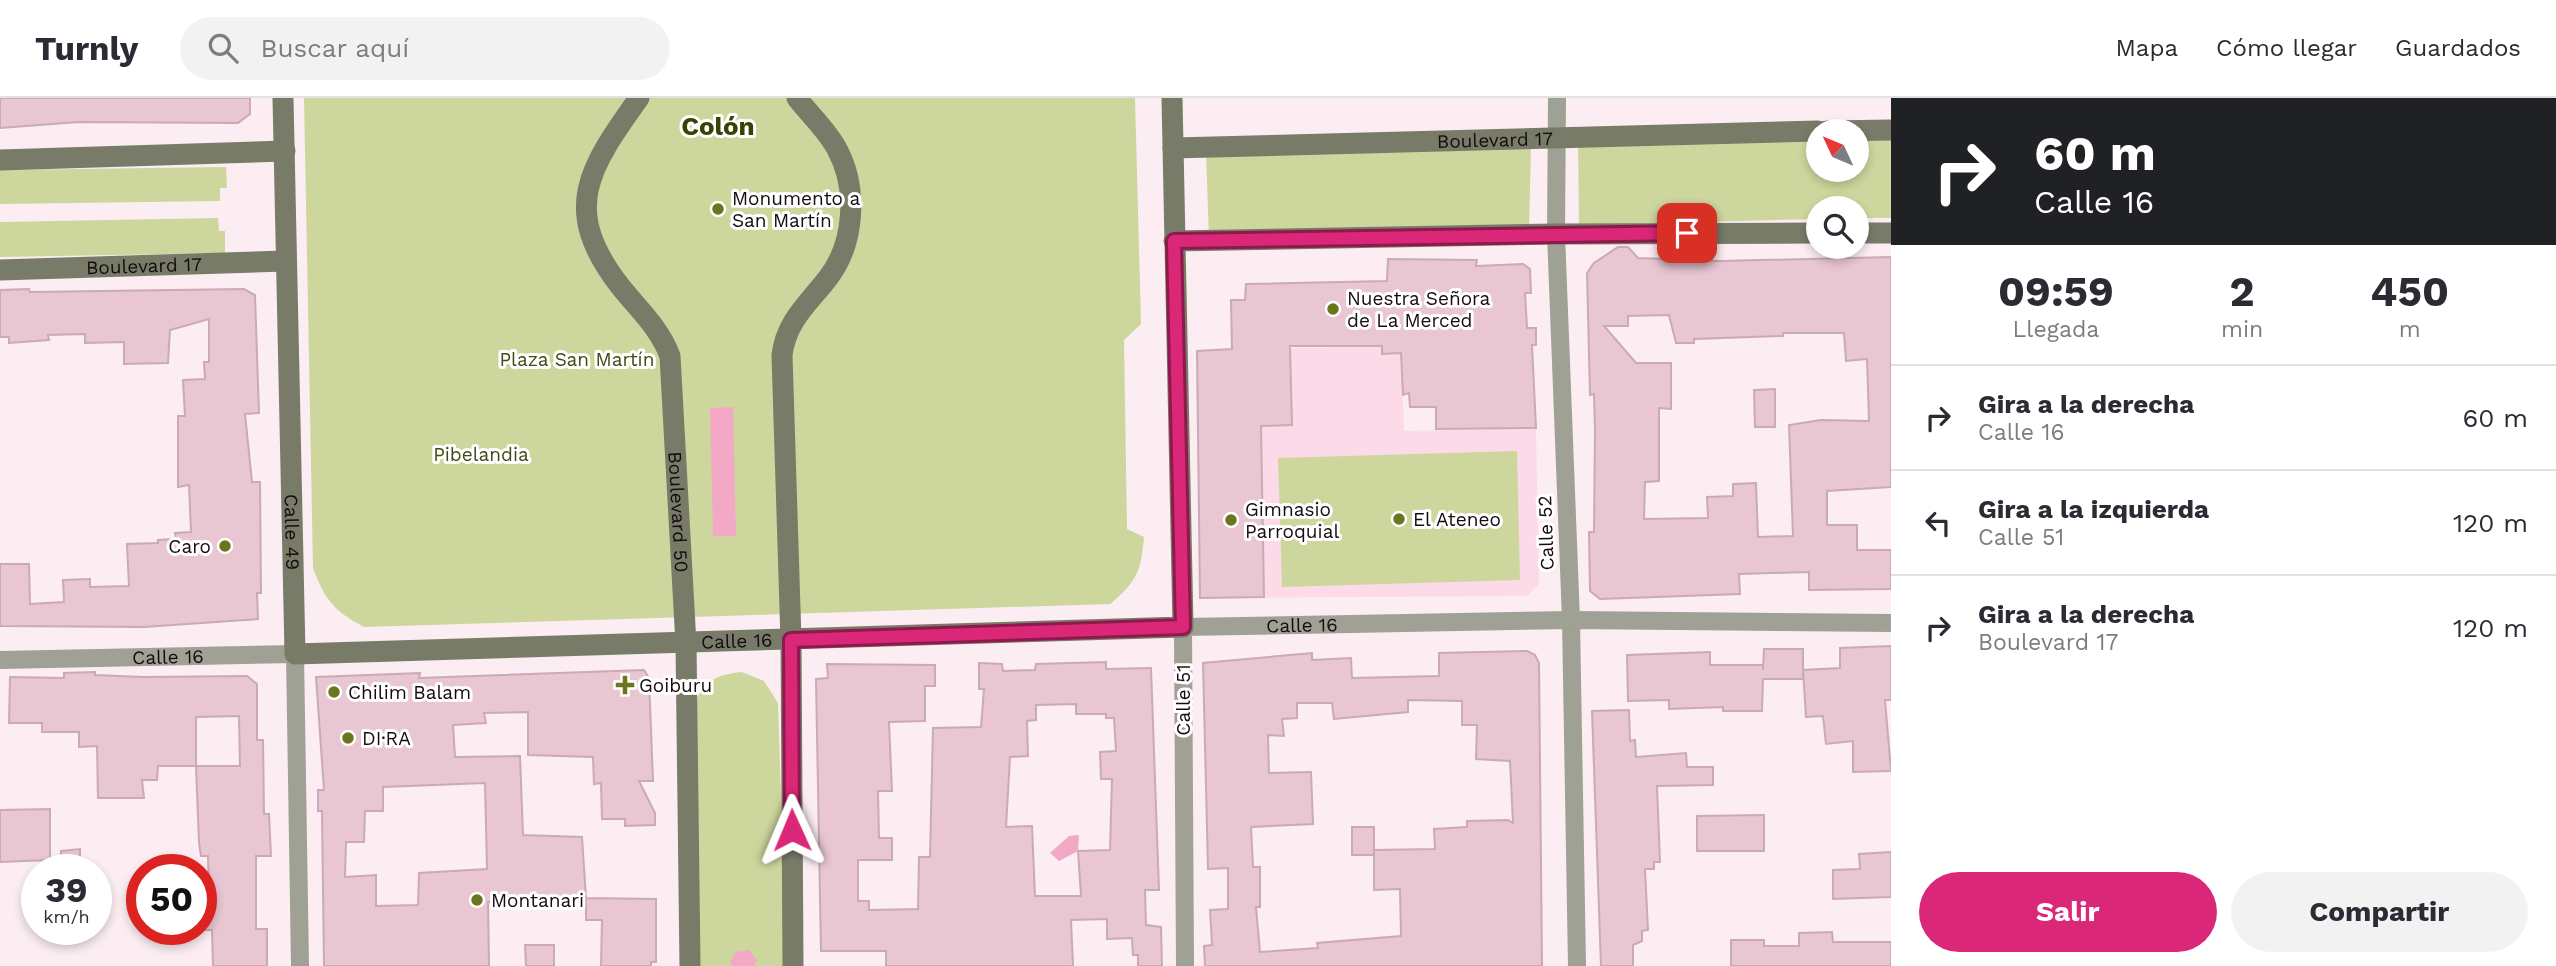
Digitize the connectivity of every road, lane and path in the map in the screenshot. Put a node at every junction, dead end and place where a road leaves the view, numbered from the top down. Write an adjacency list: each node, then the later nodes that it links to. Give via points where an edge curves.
1 (283, 98): 11 (main road, Calle 49)
2 (639, 98): 24 (main road, Boulevard 50, via 592,174 585,202 587,228 596,251 654,324 670,356)
3 (797, 98): 23 (main road, via 838,151 849,180 851,220 830,276 784,335)
4 (1172, 98): 10 (main road, Calle 51)
5 (1557, 98): 9 (street, Calle 52)
6 (1869, 130): 7 (main road)
7 (1891, 130)
8 (1806, 131): 9 (main road, Boulevard 17)
9 (1558, 138): 10 (main road, Boulevard 17); 13 (street, Calle 52)
10 (1173, 148): 17 (main road, Calle 51)
11 (285, 151): 12 (main road); 18 (main road, Calle 49)
12 (0, 160)
13 (1556, 233): 14 (main road); 17 (main road); 20 (street, Calle 52)
14 (1806, 233)
15 (1869, 233): 16 (main road)
16 (1891, 233)
17 (1174, 241): 22 (main road, Calle 51)
18 (285, 261): 19 (main road, Boulevard 17); 25 (main road, Calle 49)
19 (0, 270)
20 (1570, 620): 21 (street, Calle 16); 22 (street, Calle 16); 31 (street, Calle 52)
21 (1891, 623)
22 (1183, 627): 23 (main road, Calle 16); 30 (street, Calle 51)
23 (791, 640): 24 (main road, Calle 16); 29 (main road)
24 (686, 644): 25 (main road, Calle 16); 28 (main road, Boulevard 50)
25 (295, 654): 26 (street, Calle 16); 27 (street, Calle 49)
26 (0, 660)
27 (300, 966)
28 (690, 966)
29 (793, 966)
30 (1185, 966)
31 (1577, 966)

